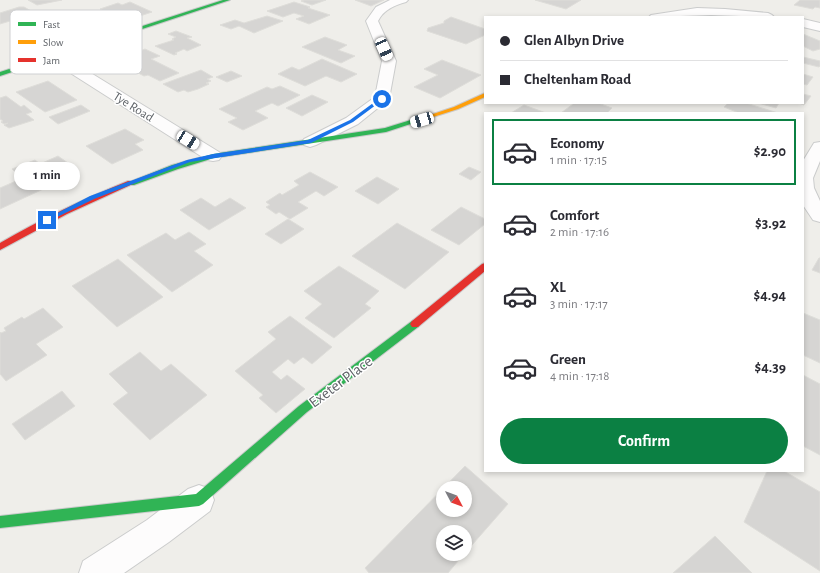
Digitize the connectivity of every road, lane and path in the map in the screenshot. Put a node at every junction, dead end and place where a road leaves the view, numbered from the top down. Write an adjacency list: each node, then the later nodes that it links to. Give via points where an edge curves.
1 (228, 0): 7 (street)
2 (402, 0): 12 (street, via 385,6 376,13 372,21 389,60 382,99 352,121)
3 (661, 16): 4 (street, via 710,12)
4 (756, 16)
5 (804, 23): 6 (street)
6 (820, 27)
7 (142, 28)
8 (10, 71): 9 (street)
9 (0, 74)
10 (83, 74): 14 (street, Tye Road)
11 (484, 95): 12 (street, via 386,130)
12 (310, 142): 14 (street)
13 (820, 147): 15 (street, via 804,177)
14 (213, 156): 16 (street, via 189,161 92,198 58,213)
15 (812, 208)
16 (0, 247)
17 (484, 267): 18 (street, Exeter Place, via 417,322 303,409)
18 (199, 500): 19 (street); 20 (street, Exeter Place)
19 (0, 522)
20 (95, 573)

